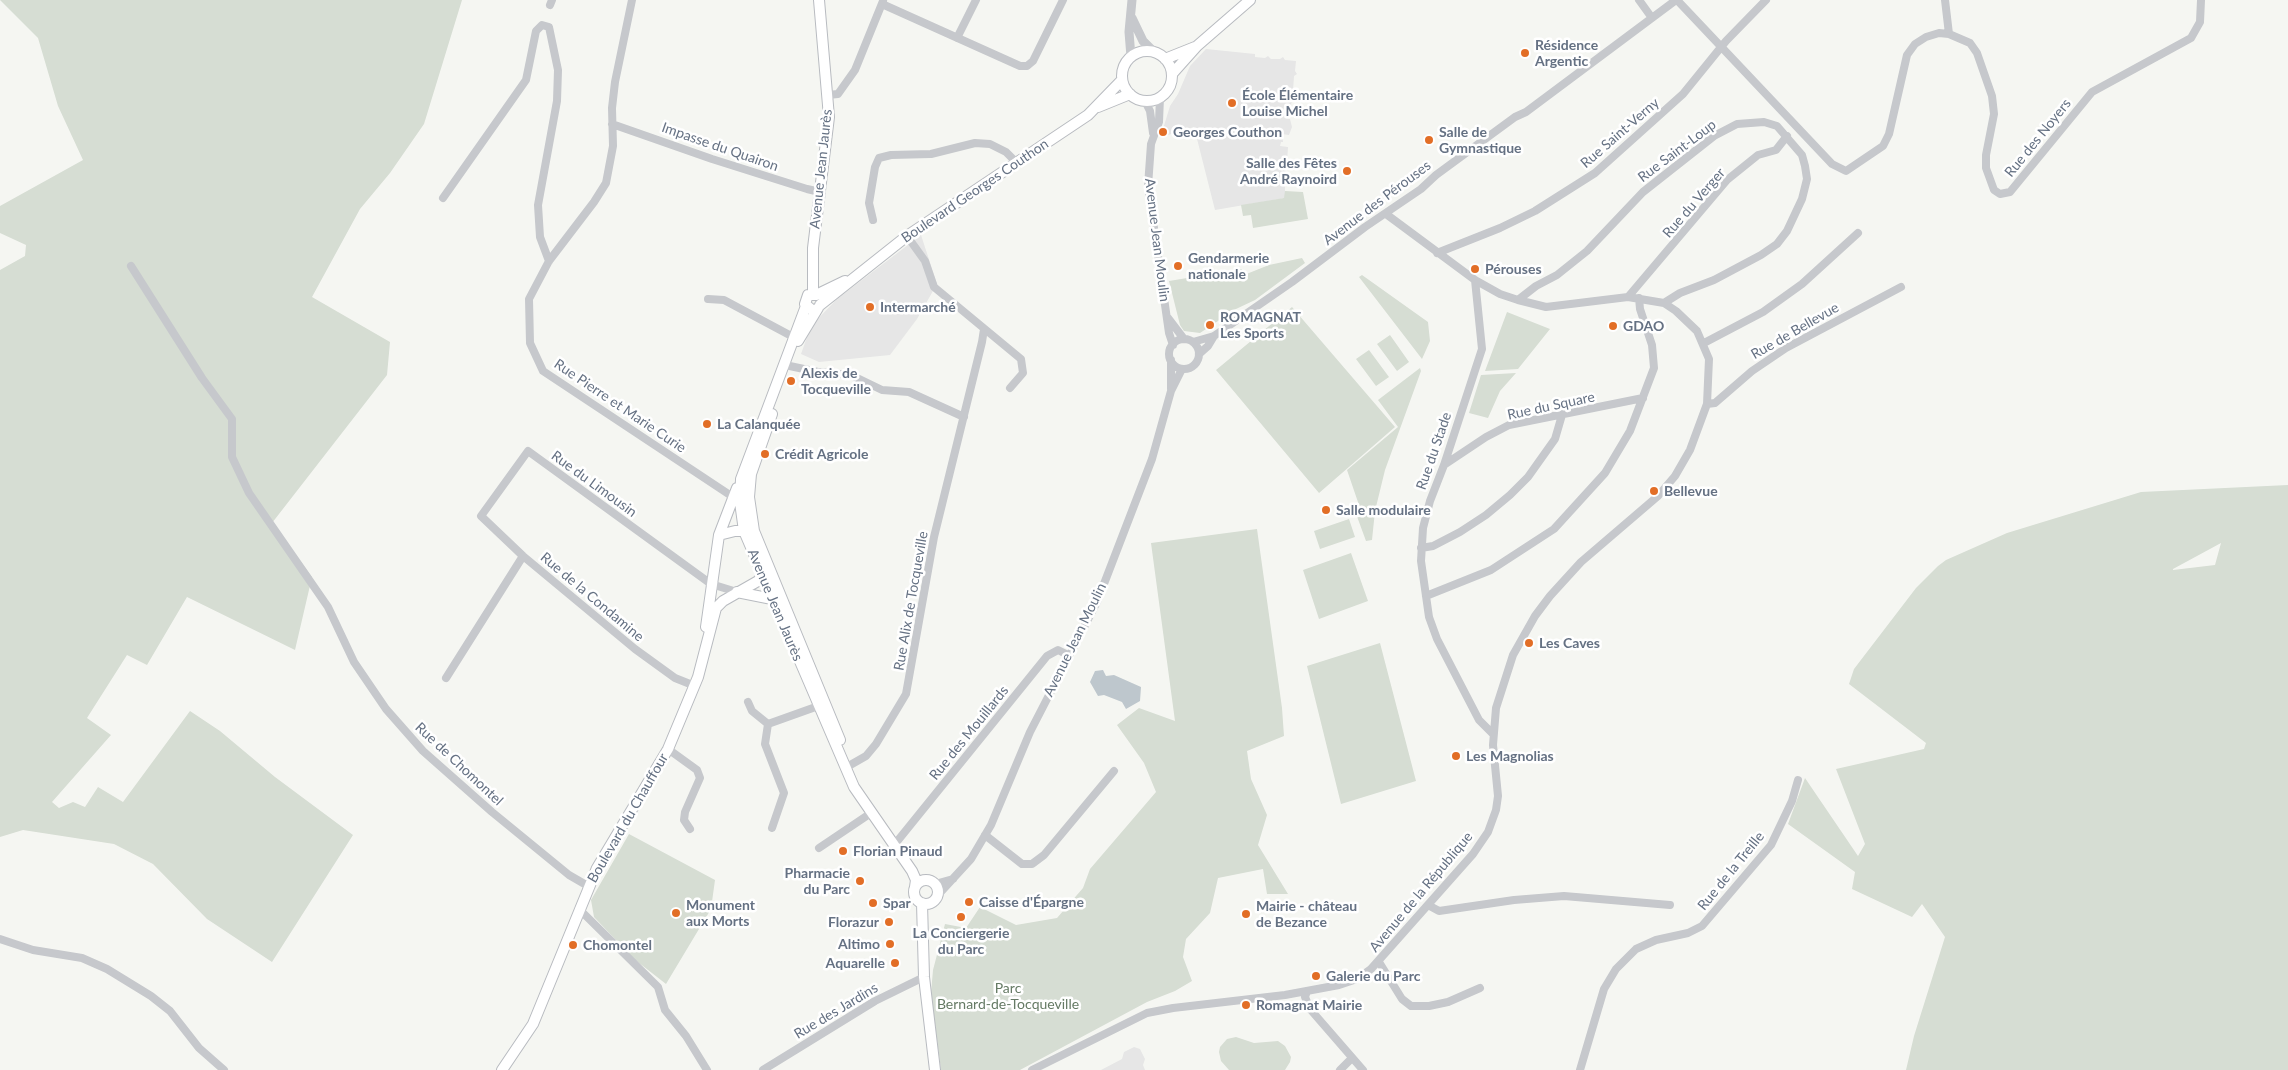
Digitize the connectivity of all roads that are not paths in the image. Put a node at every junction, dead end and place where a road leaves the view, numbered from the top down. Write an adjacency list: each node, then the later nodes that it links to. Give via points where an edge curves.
1 (819, 0): 25 (main road, Avenue Jean Jaurès)
2 (976, 0): 16 (street)
3 (1063, 0): 16 (street, via 1033,61 1027,66 1020,66)
4 (1132, 0): 13 (street)
5 (1250, 0): 17 (main road)
6 (1639, 0): 14 (street)
7 (1677, 0): 14 (street, Avenue des Pérouses); 18 (street)
8 (1766, 0): 18 (street, Rue Saint-Verny)
9 (1945, 0): 15 (street)
10 (2201, 0): 15 (street, Rue des Noyers, via 2200,22 2190,38 2092,92 2006,194 1994,190 1986,168 1994,114 1985,72 1970,43)
11 (629, 2): 30 (street, Rue Pierre et Marie Curie, via 615,82)
12 (883, 2): 16 (street); 25 (street, via 855,70 838,94)
13 (1131, 14): 19 (street, via 1135,28); 20 (street)
14 (1652, 18): 37 (street, Avenue des Pérouses, via 1436,174)
15 (1950, 34): 29 (street, via 1926,37 1907,55 1889,134 1883,146 1846,171 1832,164)
16 (957, 38)
17 (1197, 46): 21 (main road); 22 (main road)
18 (1721, 48): 29 (street); 42 (street, Rue Saint-Verny, via 1684,94 1596,173 1500,228)
19 (1153, 51): 20 (main road, via 1137,52); 21 (main road)
20 (1131, 56): 23 (main road, via 1125,63)
21 (1166, 59): 22 (main road)
22 (1172, 74): 26 (main road, via 1169,87)
23 (1122, 80): 24 (main road); 28 (main road, Boulevard Georges Couthon)
24 (1130, 94): 27 (main road); 28 (main road, Boulevard Georges Couthon)
25 (828, 95): 35 (main road, Avenue Jean Jaurès)
26 (1160, 97): 27 (main road); 32 (street, Avenue Jean Moulin, via 1159,122)
27 (1145, 101): 32 (street, Avenue Jean Moulin)
28 (1095, 108): 34 (main road, Boulevard Georges Couthon)
29 (1787, 116): 31 (street)
30 (612, 124): 35 (street, Impasse du Quairon); 43 (street, Rue Pierre et Marie Curie, via 612,155 606,183)
31 (1778, 126): 33 (street); 54 (street, Rue Saint-Loup, via 1764,122 1738,124 1714,136 1643,192 1587,251)
32 (1153, 133): 56 (street, Avenue Jean Moulin, via 1148,192)
33 (1787, 136): 50 (street, Rue du Verger, via 1776,150 1758,155 1727,180); 55 (street, via 1802,155 1806,179 1796,216 1787,232 1761,255)
34 (1016, 162): 38 (street, via 1006,152 990,144 975,143 931,154 879,158 869,203); 40 (main road, Boulevard Georges Couthon)
35 (820, 192): 41 (main road, Avenue Jean Jaurès)
36 (443, 198): 43 (street, via 526,80 536,31 542,25 549,27 558,70 557,101 538,205 540,237)
37 (1386, 214): 42 (street, Avenue de la République); 58 (street, Avenue des Pérouses)
38 (873, 220)
39 (1858, 233): 62 (street, via 1802,284 1763,312)
40 (907, 236): 46 (main road, Boulevard Georges Couthon); 57 (street, via 926,261 934,287)
41 (813, 248): 45 (main road, Avenue Jean Jaurès); 53 (main road, Avenue Jean Jaurès, via 806,272)
42 (1437, 253): 47 (street, Avenue de la République)
43 (549, 261): 75 (street, Rue Pierre et Marie Curie, via 530,299 530,343 543,371)
44 (132, 266): 108 (street, Rue de Chomontel, via 202,378 232,419 232,457 249,493 328,607 354,662 386,709 423,751 561,869)
45 (812, 271): 48 (main road, via 820,280); 53 (main road, Avenue Jean Jaurès)
46 (856, 275): 48 (main road, Boulevard Georges Couthon); 53 (main road, Boulevard Georges Couthon, via 840,291)
47 (1475, 280): 54 (street, Avenue de la République); 74 (street, Rue du Stade, via 1482,349)
48 (838, 285): 53 (main road, Boulevard Georges Couthon)
49 (1901, 286): 71 (street, Rue de Bellevue, via 1786,348 1752,371 1715,403)
50 (1628, 297): 51 (street, Avenue de la République); 54 (street, Avenue de la République, via 1546,307)
51 (1639, 298): 55 (street, Avenue de la République); 70 (street, via 1654,357 1654,368)
52 (708, 299): 59 (street, via 724,300)
53 (815, 299): 59 (main road, Avenue Jean Jaurès); 59 (main road, Avenue Jean Jaurès, via 805,301)
54 (1518, 300)
55 (1664, 303): 62 (street, Avenue de la République, via 1688,321)
56 (1167, 317): 60 (street, Avenue Jean Moulin); 63 (street, Avenue Jean Moulin)
57 (984, 328): 68 (street, via 1021,359 1022,373); 73 (street, Rue Alix de Tocqueville)
58 (1214, 336): 61 (street, Avenue des Pérouses); 64 (street, Avenue des Pérouses)
59 (796, 338): 66 (main road, Avenue Jean Jaurès)
60 (1184, 339): 61 (street); 63 (street)
61 (1193, 342): 64 (street)
62 (1704, 343): 71 (street, Avenue de la République, via 1710,369)
63 (1173, 345): 65 (street)
64 (1199, 354): 67 (street, via 1192,367)
65 (1171, 360): 67 (street); 69 (street, Avenue Jean Moulin)
66 (787, 365): 73 (street, via 851,375 882,390 909,392); 75 (main road, Avenue Jean Jaurès); 75 (main road, Avenue Jean Jaurès, via 741,479)
67 (1182, 369): 69 (street, Avenue Jean Moulin)
68 (1010, 388)
69 (1171, 391): 88 (street, Avenue Jean Moulin, via 1152,460 1097,602)
70 (1643, 398): 72 (street, Rue du Square); 85 (street, via 1630,431 1605,473 1554,529 1491,570)
71 (1707, 404): 94 (street, Avenue de la République, via 1690,450 1670,483 1645,509 1582,562 1535,616 1507,671 1496,708)
72 (1562, 415): 74 (street, Rue du Square, via 1510,426 1486,437); 79 (street, via 1561,426 1552,444 1510,495 1460,532 1433,546)
73 (964, 417): 96 (street, Rue Alix de Tocqueville, via 934,538 906,694 876,744 866,756)
74 (1444, 465): 79 (street, Rue du Stade, via 1430,501)
75 (741, 499): 77 (main road, Avenue Jean Jaurès); 78 (main road)
76 (481, 516): 80 (street, Rue de la Condamine); 83 (street, Rue du Limousin, via 528,451)
77 (749, 531): 78 (main road); 81 (main road, Avenue Jean Jaurès); 82 (main road, Avenue Jean Jaurès)
78 (720, 535): 83 (main road)
79 (1421, 548): 85 (street, Rue du Stade)
80 (523, 556): 89 (street); 90 (street, Rue de la Condamine, via 635,649 675,678)
81 (768, 565): 82 (main road); 92 (main road, Avenue Jean Jaurès)
82 (762, 576): 84 (main road); 86 (main road, Avenue Jean Jaurès)
83 (710, 584): 84 (street); 87 (main road)
84 (737, 592): 86 (main road); 87 (main road, via 716,608)
85 (1426, 596): 94 (street, Rue du Stade, via 1437,639 1479,720)
86 (772, 600): 92 (main road, Avenue Jean Jaurès)
87 (705, 643): 90 (main road, Boulevard du Chauffour)
88 (1068, 655): 102 (street, Avenue Jean Moulin); 103 (street, Rue des Mouillards, via 1058,650 1047,656)
89 (446, 678)
90 (695, 686): 95 (main road, Boulevard du Chauffour)
91 (748, 702): 93 (street, via 752,711)
92 (822, 705): 93 (street); 96 (main road, Avenue Jean Jaurès)
93 (768, 724): 101 (street, via 765,744 784,793)
94 (1493, 734): 113 (street, Avenue de la République, via 1498,782 1496,810 1482,842)
95 (668, 749): 100 (street, via 697,770 700,778 685,812 684,820); 108 (main road, Boulevard du Chauffour)
96 (848, 767): 99 (main road, Avenue Jean Jaurès, via 854,787); 103 (main road, Avenue Jean Jaurès)
97 (1114, 771): 102 (street, via 1044,855 1032,864 1022,864)
98 (1798, 780): 129 (street, Rue de la Treille, via 1792,801 1771,845 1702,926 1688,933 1656,940 1636,950 1616,968 1604,989)
99 (871, 813): 103 (main road, Avenue Jean Jaurès); 104 (street)
100 (690, 828)
101 (772, 828)
102 (985, 835): 105 (street, Avenue Jean Moulin)
103 (896, 843): 106 (main road, Avenue Jean Jaurès); 109 (main road, Avenue Jean Jaurès, via 912,870)
104 (819, 848)
105 (955, 878): 107 (street); 110 (street, Avenue Jean Moulin)
106 (924, 880): 107 (main road); 109 (main road)
107 (935, 884): 110 (main road)
108 (588, 886): 114 (main road, Boulevard du Chauffour)
109 (915, 887): 111 (main road, via 915,897)
110 (937, 896): 111 (main road, via 930,903)
111 (922, 903): 117 (main road)
112 (1670, 905): 113 (street, via 1564,896 1439,911)
113 (1428, 906): 116 (street, Avenue de la République)
114 (578, 909): 122 (main road, Boulevard du Chauffour, via 532,1024); 123 (street, via 658,987 665,1010)
115 (0, 939): 121 (street, via 33,950 82,958 107,969 170,1011 199,1048)
116 (1379, 962): 118 (street, via 1402,999 1411,1006 1448,1002); 119 (street, Avenue de la République, via 1350,982)
117 (924, 973): 124 (street, Rue des Jardins); 125 (main road)
118 (1480, 988)
119 (1307, 990): 120 (street, via 1305,997 1310,1009); 126 (street, Avenue de la République, via 1147,1013)
120 (1352, 1058): 127 (street); 128 (street)
121 (224, 1070)
122 (502, 1070)
123 (707, 1070)
124 (764, 1070)
125 (935, 1070)
126 (1032, 1070)
127 (1340, 1070)
128 (1363, 1070)
129 (1580, 1070)

